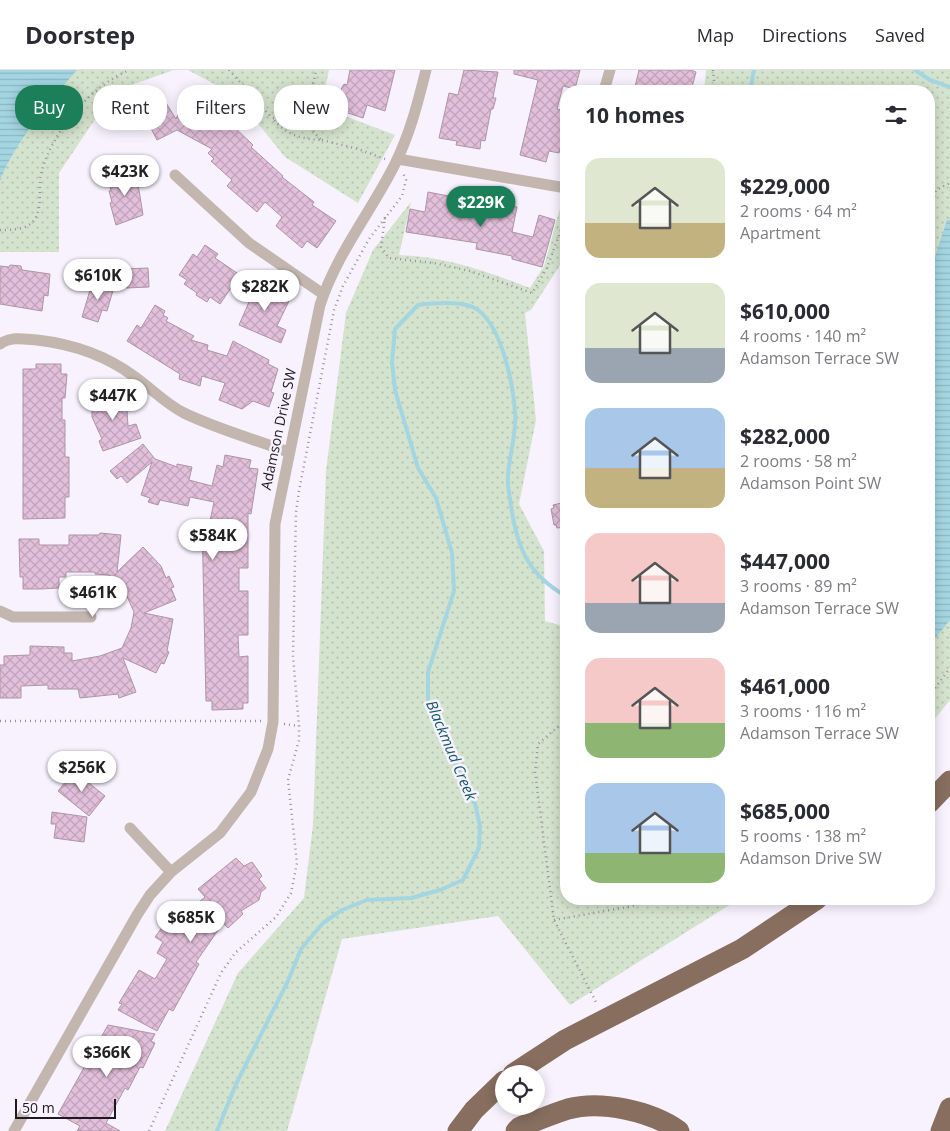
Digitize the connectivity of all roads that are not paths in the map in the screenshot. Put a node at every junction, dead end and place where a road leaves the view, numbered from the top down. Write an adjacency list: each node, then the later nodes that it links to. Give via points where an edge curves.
1 (426, 70): 4 (street, Adamson Drive SW, via 418,105)
2 (610, 70): 3 (street)
3 (606, 85)
4 (392, 159): 6 (street); 7 (street, Adamson Drive SW)
5 (174, 175): 7 (street, via 249,243)
6 (560, 187)
7 (323, 294): 9 (street, Adamson Drive SW)
8 (0, 344): 9 (street, via 21,338 92,353 120,367 184,413)
9 (288, 452): 15 (street, Adamson Drive SW, via 275,524 274,707 268,750 250,792 231,820 204,848)
10 (0, 611): 11 (street, via 13,617)
11 (91, 617)
12 (950, 781): 13 (highway)
13 (935, 797)
14 (130, 828): 15 (street)
15 (171, 872): 20 (street, Adamson Drive SW, via 137,915)
16 (808, 905): 17 (highway, via 742,949 565,1040)
17 (527, 1065)
18 (495, 1090): 21 (highway)
19 (950, 1108): 24 (highway)
20 (14, 1131)
21 (458, 1131)
22 (516, 1131): 23 (highway, via 570,1109 620,1106 667,1122)
23 (679, 1131)
24 (941, 1131)

